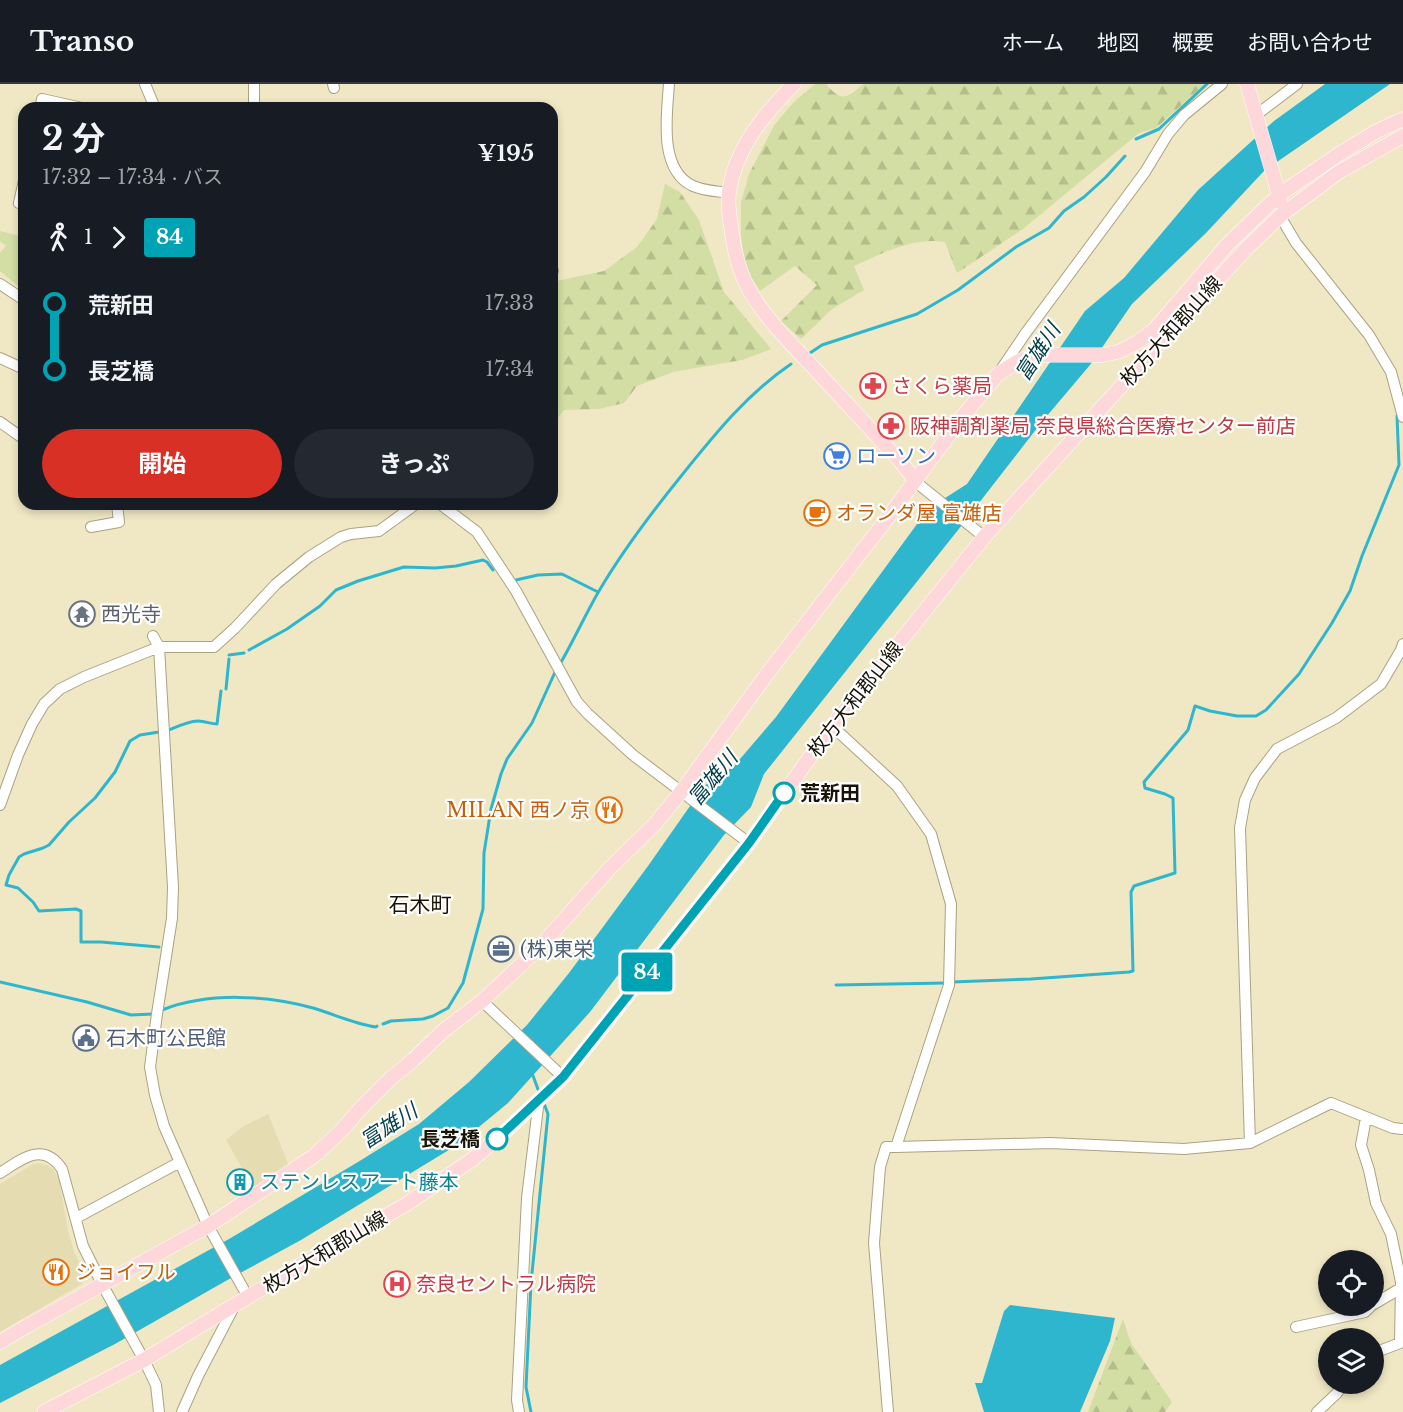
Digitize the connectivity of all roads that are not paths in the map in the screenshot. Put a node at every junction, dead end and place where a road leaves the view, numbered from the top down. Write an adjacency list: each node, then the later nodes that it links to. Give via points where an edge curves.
1 (145, 84): 10 (street)
2 (254, 84): 11 (street)
3 (669, 84): 16 (street, via 668,145 672,164 691,185)
4 (794, 84): 16 (main road, via 769,109 750,137)
5 (1222, 84): 22 (street, via 1184,115 1168,134 1145,172)
6 (1247, 84): 12 (main road)
7 (1297, 84): 12 (street)
8 (41, 102): 9 (street)
9 (55, 102)
10 (152, 102)
11 (254, 102)
12 (1256, 115): 15 (main road)
13 (1403, 119): 15 (main road, 枚方大和郡山線)
14 (1403, 136): 17 (main road, 枚方大和郡山線, via 1338,172)
15 (1278, 190): 17 (main road); 22 (main road, 枚方大和郡山線, via 1154,330 1139,341 1103,355 1035,355)
16 (729, 193): 26 (main road, via 741,275 756,301 784,338)
17 (1280, 216): 23 (street, via 1296,243 1369,334 1391,372); 31 (main road, 枚方大和郡山線)
18 (0, 284): 19 (street)
19 (18, 296)
20 (0, 358): 21 (street)
21 (18, 366)
22 (998, 374): 26 (main road, 枚方大和郡山線, via 963,416)
23 (1403, 417)
24 (0, 422): 25 (street)
25 (18, 435)
26 (919, 484): 31 (street); 36 (main road, 枚方大和郡山線, via 770,670)
27 (118, 510): 30 (street, via 119,522)
28 (408, 510): 34 (street, via 379,531 340,537 309,557 276,584 214,647)
29 (448, 510): 36 (street, via 477,532 516,591 577,702 633,755)
30 (91, 527)
31 (981, 534): 35 (main road, 枚方大和郡山線)
32 (153, 636): 34 (street)
33 (1403, 644): 44 (street, via 1381,684 1336,718 1277,749 1255,778 1245,800 1240,828)
34 (159, 647): 37 (street, via 84,677 60,689 44,704 22,745); 46 (street, via 173,887 150,1067 164,1126)
35 (832, 726): 38 (main road, 枚方大和郡山線); 45 (street, via 897,786 931,834 951,904 949,985)
36 (685, 794): 38 (street); 39 (main road, 枚方大和郡山線, via 609,869 539,948)
37 (0, 805)
38 (749, 843): 40 (main road, 枚方大和郡山線)
39 (482, 1001): 40 (street); 49 (main road, 枚方大和郡山線, via 390,1079 314,1156)
40 (559, 1073): 41 (main road, 枚方大和郡山線)
41 (539, 1099): 52 (main road, 枚方大和郡山線, via 473,1159 405,1205); 64 (street, via 527,1198)
42 (1366, 1118): 43 (street); 44 (street, via 1331,1103); 51 (street, via 1361,1145 1376,1203 1391,1234)
43 (1403, 1129)
44 (1250, 1143): 45 (street, via 1184,1149 1050,1143)
45 (897, 1147): 65 (street, via 886,1147 880,1167 874,1243)
46 (180, 1162): 48 (street); 49 (street)
47 (0, 1173): 48 (street, via 30,1155 50,1156 62,1169)
48 (76, 1218): 50 (street, via 83,1246)
49 (211, 1230): 50 (main road, 枚方大和郡山線); 52 (street)
50 (104, 1288): 57 (main road, 枚方大和郡山線); 59 (street)
51 (1401, 1288): 53 (street); 58 (street, via 1400,1343)
52 (246, 1292): 54 (main road, 枚方大和郡山線)
53 (1384, 1298)
54 (235, 1305): 59 (main road, 枚方大和郡山線); 63 (street)
55 (1347, 1316): 56 (street)
56 (1296, 1327)
57 (0, 1342)
58 (1384, 1349)
59 (144, 1360): 61 (main road, 枚方大和郡山線); 62 (street, via 156,1385)
60 (1336, 1394): 66 (street)
61 (44, 1412)
62 (159, 1412)
63 (182, 1412)
64 (519, 1412)
65 (888, 1412)
66 (1317, 1412)

